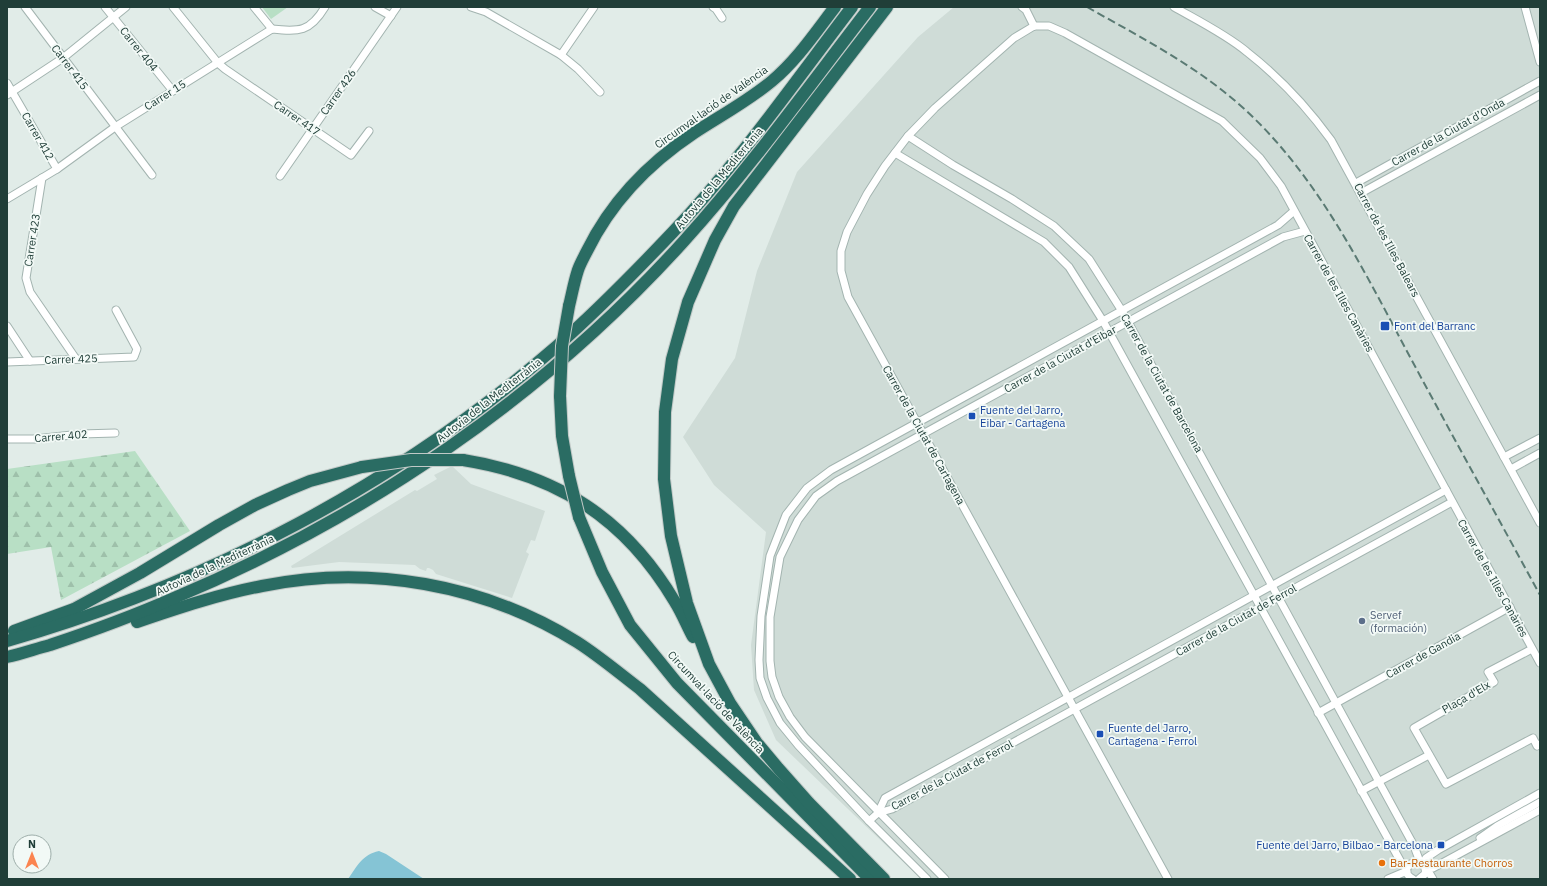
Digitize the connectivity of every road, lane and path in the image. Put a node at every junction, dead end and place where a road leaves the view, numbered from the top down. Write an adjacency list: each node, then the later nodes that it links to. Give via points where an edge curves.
1 (25, 7): 25 (street, Carrer 415)
2 (105, 7): 20 (street, Carrer 404)
3 (126, 7): 20 (street)
4 (173, 7): 27 (street, Carrer 417)
5 (254, 7): 23 (street)
6 (325, 7): 23 (street, via 309,27 293,31)
7 (374, 7): 19 (street)
8 (397, 7): 19 (street, Carrer 426)
9 (471, 7): 24 (street, via 486,12)
10 (594, 7): 24 (street)
11 (714, 7): 21 (street)
12 (835, 7): 99 (highway, Circumval·lació de València, bridge, via 795,59 773,80 694,133 643,173 597,230 578,270 569,306 562,346 560,396 562,436 580,517 602,572 630,625 676,683)
13 (852, 7): 75 (highway, Autovia de la Mediterrània, via 742,151 674,230 614,293 558,344 451,429 390,471 340,501 216,565 101,612)
14 (870, 7): 73 (highway, Autovia de la Mediterrània, via 752,161 687,238 597,329 532,385 459,441 398,482 299,540 221,579)
15 (887, 7): 79 (highway, Circumval·lació de València, via 734,206 715,240 688,302 674,352 665,412 664,486 671,536 687,603)
16 (1022, 7): 22 (street)
17 (1174, 7): 43 (street, Carrer de les Illes Balears, via 1246,51 1280,81 1310,112 1331,140)
18 (1525, 7): 26 (street)
19 (391, 16): 35 (street, Carrer 426)
20 (114, 17): 25 (street); 30 (street, Carrer 404)
21 (722, 18)
22 (1034, 26): 37 (street, Carrer de la Ciutat de Cartagena, via 1009,43 935,108); 46 (street, Carrer de les Illes Canàries, via 1049,26 1065,33 1222,121 1260,158 1281,186)
23 (272, 29): 27 (street, Carrer 15)
24 (561, 55): 31 (street)
25 (63, 58): 32 (street); 34 (street, Carrer 415)
26 (1540, 62)
27 (218, 63): 30 (street, Carrer 15); 35 (street, Carrer 417)
28 (1540, 81): 43 (street, Carrer de la Ciutat d’Onda)
29 (7, 83): 32 (street, Carrer 412)
30 (172, 91): 34 (street, Carrer 15)
31 (600, 92)
32 (10, 94): 39 (street, Carrer 412)
33 (1540, 95): 44 (street, Carrer de la Ciutat d’Onda)
34 (115, 127): 39 (street, Carrer 15); 40 (street, Carrer 415)
35 (312, 128): 36 (street, Carrer 417, via 351,155); 41 (street, Carrer 426)
36 (369, 131)
37 (908, 136): 38 (street, Carrer de la Ciutat de Cartagena); 49 (street, Carrer de la Ciutat de Barcelona, via 1054,226 1089,259)
38 (895, 153): 50 (street, Carrer de la Ciutat de Barcelona, via 1044,242 1069,267); 57 (street, Carrer de la Ciutat de Cartagena, via 867,194 847,232 841,251 841,271 848,297)
39 (56, 169): 42 (street, Carrer 15)
40 (152, 175)
41 (280, 176)
42 (42, 178): 45 (street, Carrer 15); 54 (street, Carrer 423, via 26,278 30,292)
43 (1356, 183): 44 (street, Carrer de les Illes Balears)
44 (1361, 193): 63 (street, Carrer de les Illes Balears)
45 (8, 195)
46 (1294, 211): 47 (street, Carrer de les Illes Canàries); 49 (street, Carrer de la Ciutat d'Eibar, via 1278,225)
47 (1305, 231): 51 (street, Carrer de la Ciutat d'Eibar, via 1283,237); 65 (street, Carrer de les Illes Canàries)
48 (116, 310): 54 (street, Carrer 425, via 137,349 134,357)
49 (1122, 311): 50 (street, Carrer de la Ciutat d'Eibar); 51 (street, Carrer de la Ciutat de Barcelona)
50 (1103, 321): 53 (street, Carrer de la Ciutat de Barcelona); 57 (street, Carrer de la Ciutat d'Eibar)
51 (1128, 322): 53 (street, Carrer de la Ciutat d'Eibar); 68 (street, Carrer de la Ciutat de Barcelona)
52 (7, 326): 55 (street)
53 (1109, 332): 59 (street, Carrer de la Ciutat d'Eibar); 69 (street, Carrer de la Ciutat de Barcelona)
54 (76, 359): 55 (street, Carrer 425)
55 (30, 361): 56 (street, Carrer 425)
56 (7, 362)
57 (917, 423): 59 (street, Carrer de la Ciutat de Cartagena); 92 (street, Carrer de la Ciutat d'Eibar, via 831,470 807,488 786,515 770,556 761,616 760,678 780,723)
58 (115, 433): 61 (street, Carrer 402)
59 (923, 434): 80 (street, Carrer de la Ciutat de Cartagena); 91 (street, Carrer de la Ciutat d'Eibar, via 816,496 798,520 780,558 770,617 772,677 790,717 805,737)
60 (1540, 438): 63 (street)
61 (7, 439)
62 (1540, 453): 64 (street)
63 (1504, 457): 64 (street, Carrer de les Illes Balears)
64 (1511, 469): 67 (street, Carrer de les Illes Balears)
65 (1446, 490): 66 (street, Carrer de les Illes Canàries); 68 (street, Carrer de la Ciutat de Ferrol)
66 (1452, 502): 70 (street, Carrer de la Ciutat de Ferrol); 72 (street, Carrer de les Illes Canàries)
67 (1540, 523)
68 (1272, 586): 69 (street, Carrer de la Ciutat de Ferrol); 70 (street, Carrer de la Ciutat de Barcelona)
69 (1254, 596): 71 (street, Carrer de la Ciutat de Barcelona); 80 (street, Carrer de la Ciutat de Ferrol)
70 (1278, 597): 71 (street, Carrer de la Ciutat de Ferrol); 81 (street, Carrer de la Ciutat de Barcelona)
71 (1260, 607): 82 (street, Carrer de la Ciutat de Ferrol); 83 (street, Carrer de la Ciutat de Barcelona)
72 (1510, 607): 76 (street, Carrer de les Illes Canàries); 81 (street, Carrer de Gandia)
73 (89, 632): 77 (highway, Autovia de la Mediterrània); 98 (highway, via 104,632 188,605 262,586 344,576 389,579 432,586 487,600 552,628 603,660 640,689)
74 (7, 633): 79 (highway, bridge, via 74,609 255,505 310,481 385,462 451,459 520,473 554,487 610,523 651,566 675,602 699,651)
75 (7, 641)
76 (1532, 649): 78 (street, Carrer de les Illes Canàries); 85 (street, Plaça d'Elx, via 1488,672 1494,682 1414,728)
77 (7, 657)
78 (1540, 663)
79 (709, 664): 100 (highway, Circumval·lació de València, via 730,703 757,743 810,804)
80 (1068, 698): 82 (street, Carrer de la Ciutat de Cartagena); 91 (street, Carrer de la Ciutat de Ferrol, via 885,798)
81 (1336, 703): 83 (street); 86 (street, Carrer de la Ciutat de Barcelona)
82 (1074, 709): 91 (street, Carrer de la Ciutat de Ferrol, via 892,809); 103 (street, Carrer de la Ciutat de Cartagena)
83 (1318, 713): 87 (street, Carrer de la Ciutat de Barcelona)
84 (1540, 744): 85 (street, Plaça d'Elx, via 1537,746 1533,738 1446,784)
85 (1429, 755): 86 (street)
86 (1379, 782): 87 (street); 96 (street, Carrer de la Ciutat de Barcelona)
87 (1361, 791): 97 (street, Carrer de la Ciutat de Barcelona, via 1397,856)
88 (1540, 793): 94 (street)
89 (1540, 802): 93 (street)
90 (1540, 810): 95 (street)
91 (878, 812): 92 (street); 102 (street, Carrer de la Ciutat d'Eibar)
92 (869, 821): 101 (street, Carrer de la Ciutat d'Eibar)
93 (1498, 826): 94 (street); 95 (street)
94 (1449, 844): 96 (street, via 1426,858)
95 (1456, 856): 96 (street, via 1433,868)
96 (1423, 866): 97 (street, via 1414,862); 106 (street, via 1423,877); 107 (street, Carrer de la Ciutat de Barcelona)
97 (1407, 869): 104 (street); 105 (street, Carrer de la Ciutat de Barcelona)
98 (850, 879)
99 (870, 879)
100 (884, 879)
101 (927, 879)
102 (945, 879)
103 (1168, 879)
104 (1388, 879)
105 (1412, 879)
106 (1419, 879)
107 (1433, 879)

